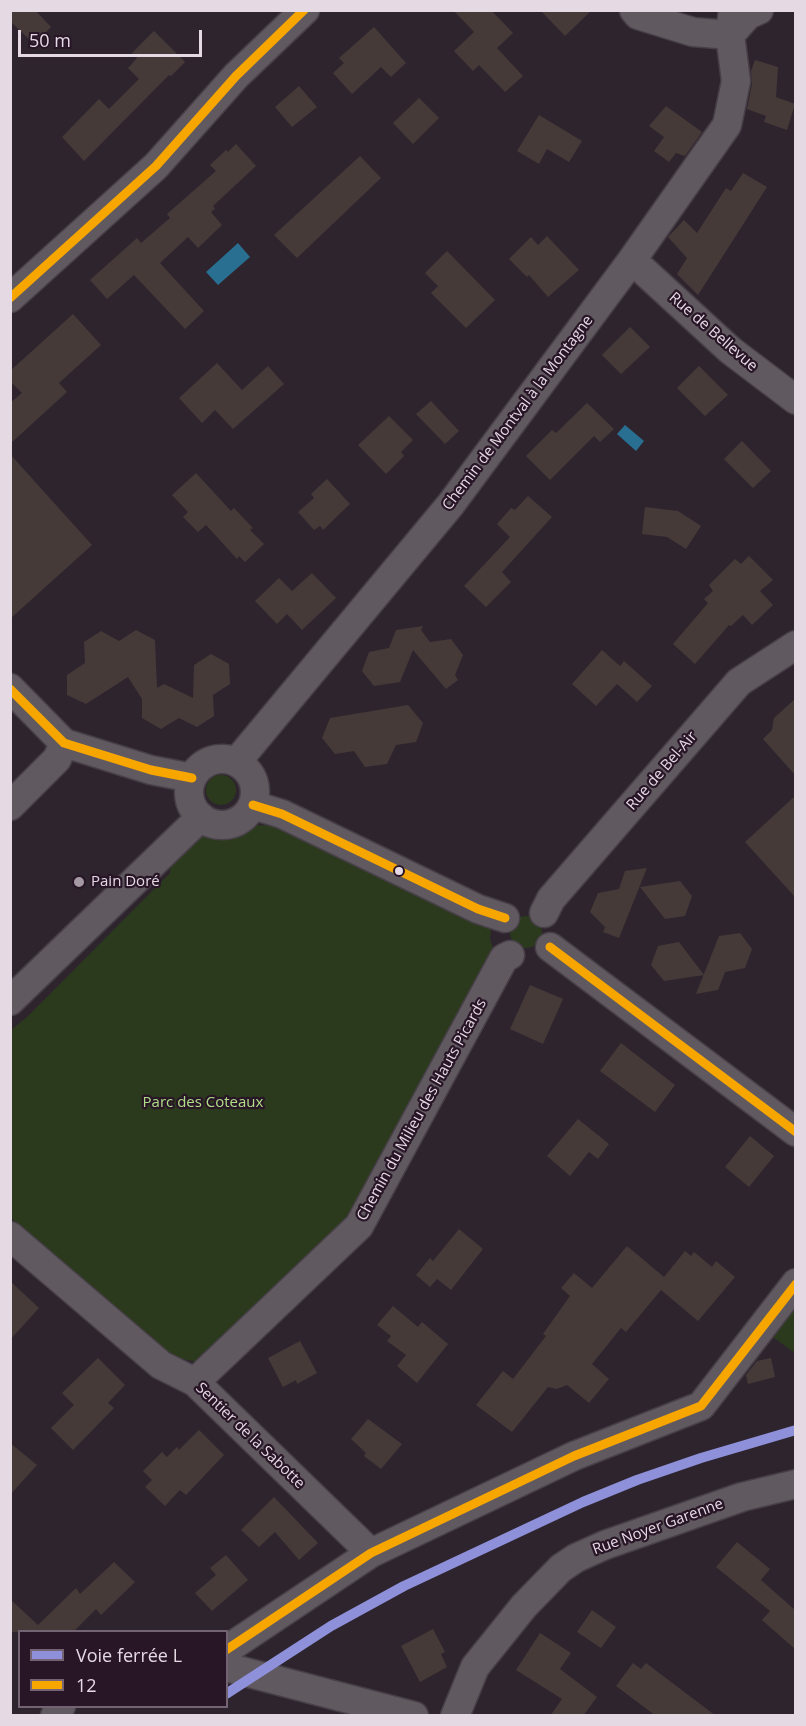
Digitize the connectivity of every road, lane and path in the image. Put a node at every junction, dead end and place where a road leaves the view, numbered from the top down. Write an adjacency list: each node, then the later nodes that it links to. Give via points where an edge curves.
1 (305, 10): 6 (street, via 237,76 156,166)
2 (634, 10): 4 (street, via 638,15 693,32)
3 (759, 10): 4 (street)
4 (731, 23): 5 (street, Chemin de Montval à la Montagne, via 736,81 727,125)
5 (632, 260): 7 (street, Rue de Bellevue, via 730,350); 11 (street, Chemin de Montval à la Montagne, via 451,504 243,753)
6 (10, 298)
7 (795, 400)
8 (795, 645): 16 (street, Rue de Bel-Air, via 739,682 551,899)
9 (10, 688): 10 (street)
10 (64, 743): 12 (street, via 151,770); 14 (street, via 57,759)
11 (239, 763): 12 (street, via 228,759 207,762); 13 (street, via 255,786)
12 (192, 778): 15 (street, via 189,800)
13 (253, 805): 15 (street, via 230,824 210,823); 17 (street, via 282,814 478,909)
14 (10, 806)
15 (201, 818): 20 (street)
16 (544, 913): 17 (street, via 528,906); 18 (street, via 554,933)
17 (505, 918): 19 (street, via 501,942)
18 (549, 947): 19 (street, via 536,958); 21 (street)
19 (510, 955): 24 (street, Chemin du Milieu des Hauts Picards, via 504,958 359,1226)
20 (10, 1001)
21 (795, 1132)
22 (10, 1236): 24 (street, Sentier de la Sabotte, via 161,1365)
23 (795, 1283): 26 (street, via 701,1406 574,1456)
24 (195, 1383): 26 (street, Sentier de la Sabotte)
25 (795, 1484): 31 (street, Rue Noyer Garenne, via 742,1497 605,1545 561,1568 475,1667)
26 (371, 1553): 27 (street)
27 (228, 1649)
28 (228, 1668): 29 (street)
29 (385, 1712): 30 (street)
30 (414, 1716)
31 (456, 1716)

